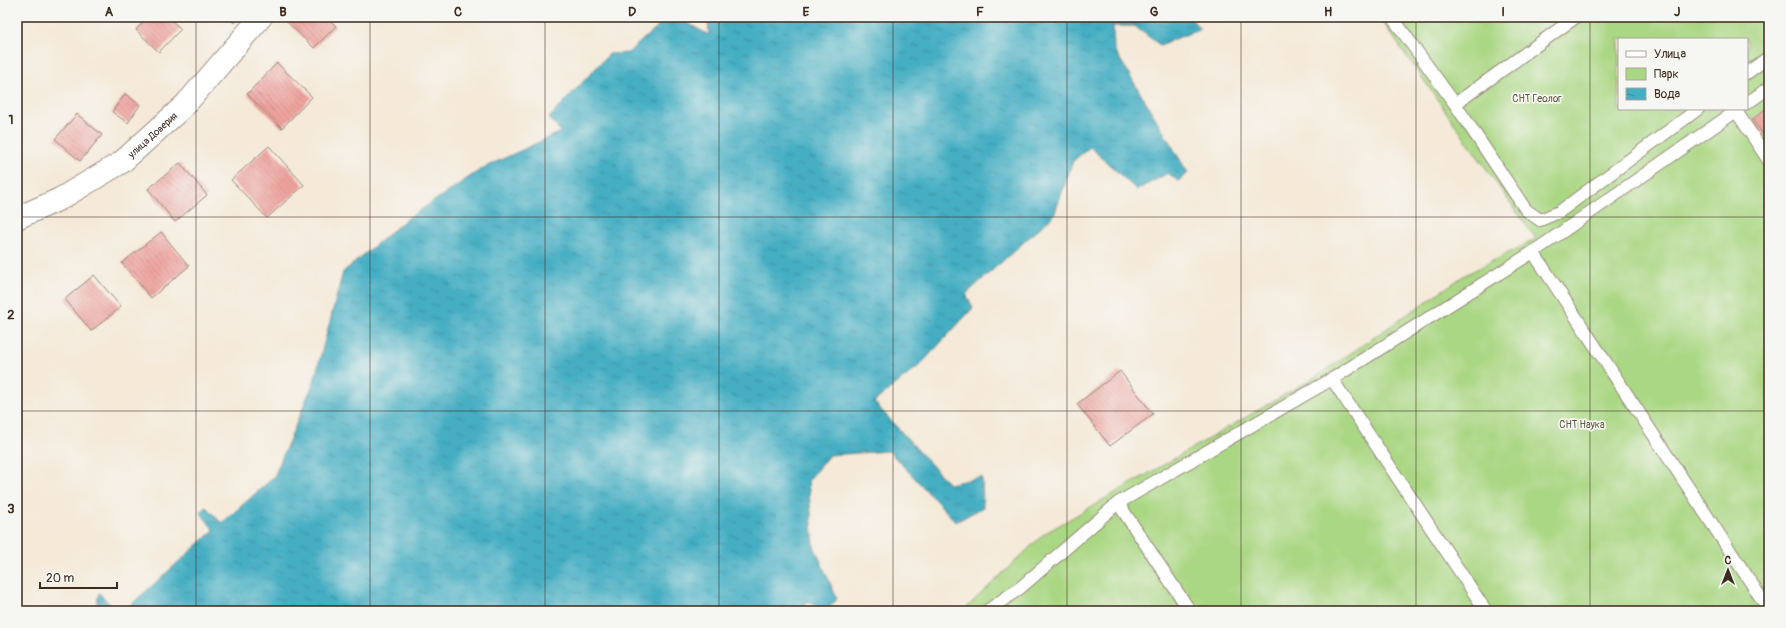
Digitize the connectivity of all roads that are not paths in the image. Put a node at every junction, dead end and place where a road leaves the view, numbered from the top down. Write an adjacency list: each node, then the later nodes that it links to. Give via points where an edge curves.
1 (261, 17): 12 (street, улица Доверия, via 185,105 122,162 60,198)
2 (1392, 17): 8 (lane)
3 (1576, 17): 8 (lane)
4 (1769, 57): 5 (lane)
5 (1748, 72)
6 (1769, 88): 7 (lane)
7 (1748, 102)
8 (1455, 104): 9 (lane, via 1526,210 1540,220 1559,212)
9 (1697, 110)
10 (1738, 110): 11 (lane); 13 (lane)
11 (1769, 161)
12 (17, 218)
13 (1533, 252): 14 (lane); 16 (lane)
14 (1332, 379): 15 (lane); 19 (lane)
15 (1118, 504): 17 (lane, via 1020,588); 18 (lane)
16 (1769, 610)
17 (987, 611)
18 (1190, 611)
19 (1486, 611)

